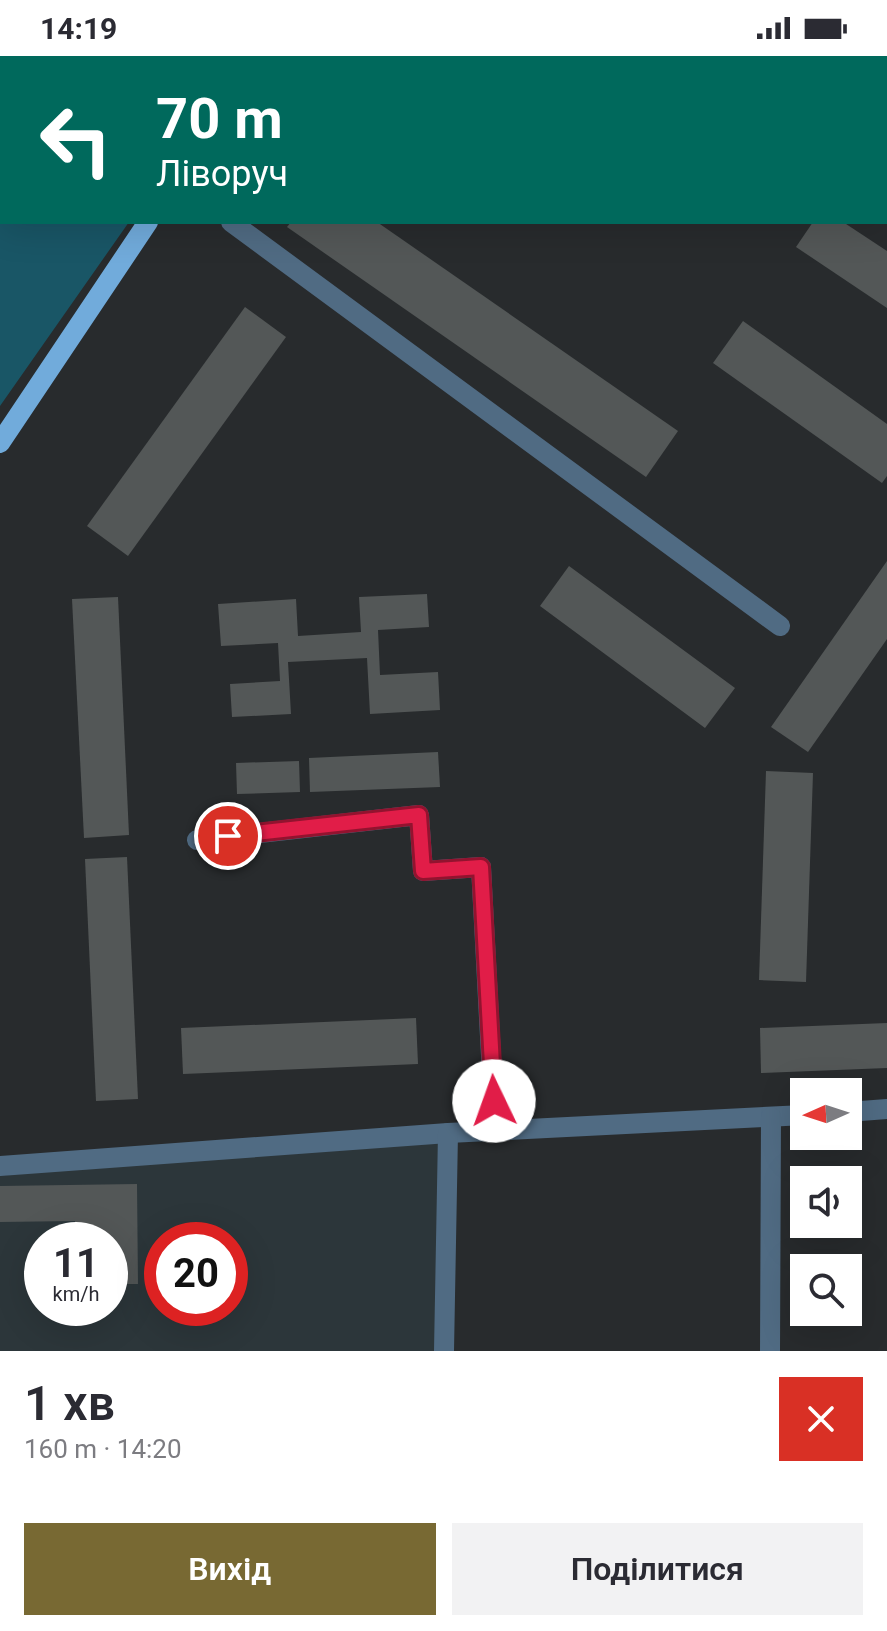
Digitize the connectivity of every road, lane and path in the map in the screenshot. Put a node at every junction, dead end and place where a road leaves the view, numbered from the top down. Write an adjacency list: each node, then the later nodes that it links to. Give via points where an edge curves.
1 (147, 224): 3 (main road)
2 (239, 224): 4 (street)
3 (0, 443)
4 (780, 626)
5 (197, 840): 10 (street, via 419,815 423,871 481,867)
6 (887, 1109): 7 (street)
7 (862, 1111)
8 (790, 1116): 9 (street)
9 (771, 1117): 10 (street); 14 (street)
10 (495, 1131): 11 (street)
11 (448, 1133): 12 (street); 13 (street)
12 (0, 1166)
13 (444, 1351)
14 (770, 1351)

